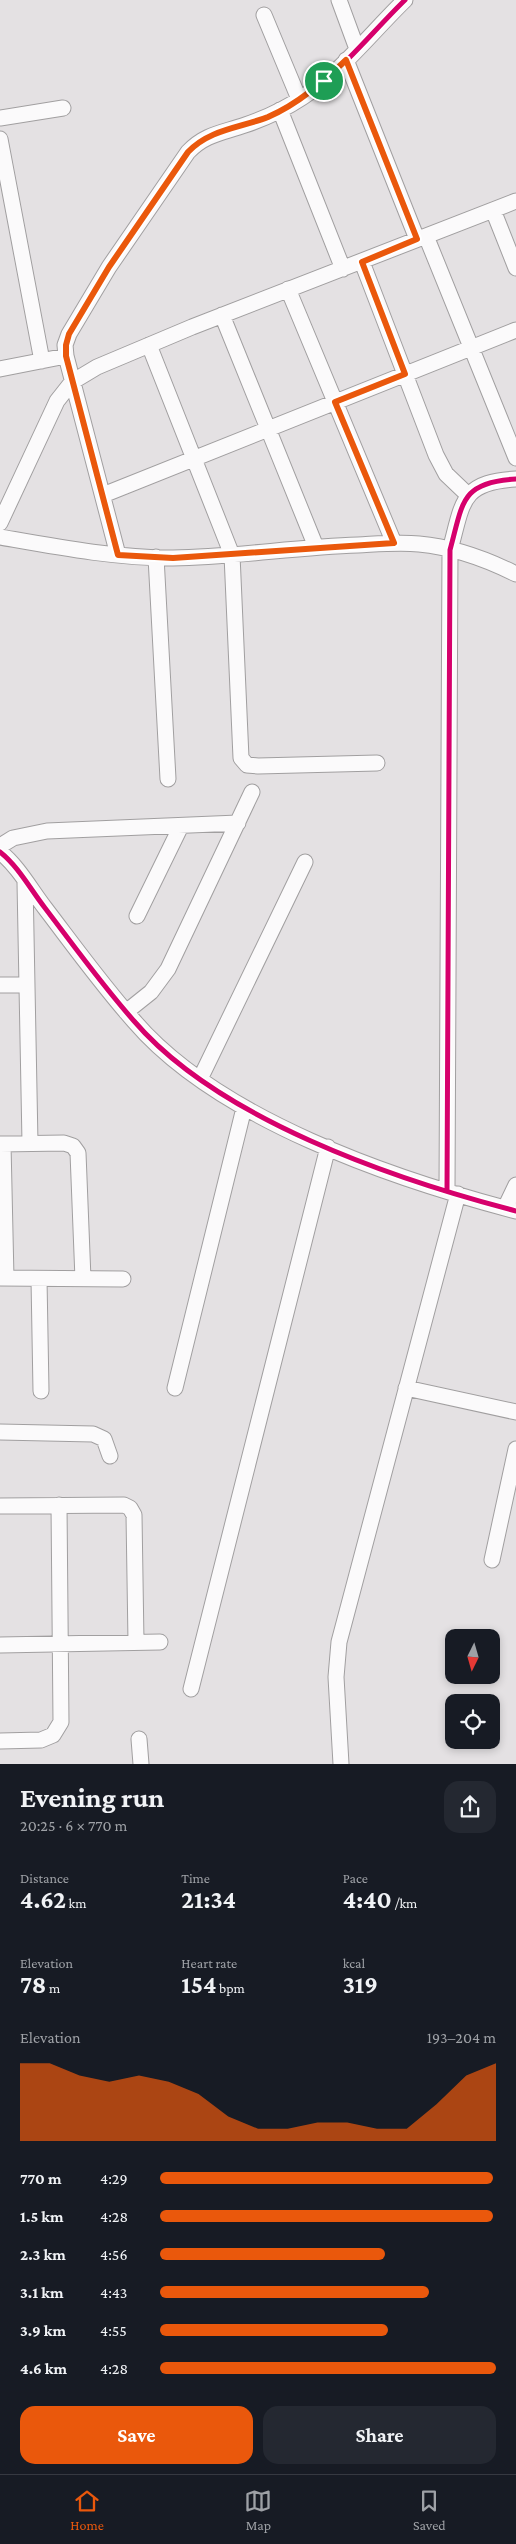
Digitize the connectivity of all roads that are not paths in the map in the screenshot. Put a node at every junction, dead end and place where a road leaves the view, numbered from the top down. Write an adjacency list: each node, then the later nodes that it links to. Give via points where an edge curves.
1 (339, 0): 4 (street)
2 (406, 0): 4 (street)
3 (264, 15): 6 (street)
4 (357, 49): 5 (street)
5 (346, 60): 6 (street); 13 (street)
6 (299, 99): 8 (street)
7 (63, 108): 9 (street)
8 (280, 110): 16 (street); 22 (street, via 209,136 188,152 87,302 69,334)
9 (0, 118)
10 (0, 139): 23 (street)
11 (516, 201): 12 (street)
12 (493, 210): 13 (street); 15 (street)
13 (421, 237): 14 (street); 21 (street)
14 (362, 262): 16 (street); 25 (street)
15 (516, 268)
16 (343, 269): 17 (street)
17 (288, 289): 18 (street); 27 (street)
18 (222, 315): 20 (street); 28 (street)
19 (516, 330): 21 (street)
20 (148, 345): 26 (street, via 97,367); 30 (street)
21 (471, 347): 25 (street); 29 (street)
22 (66, 356): 23 (street); 26 (street)
23 (42, 361): 24 (street)
24 (0, 369)
25 (405, 374): 27 (street); 33 (street, via 436,456 446,474)
26 (72, 382): 32 (street); 34 (street, via 57,401)
27 (335, 402): 28 (street); 36 (street)
28 (268, 429): 30 (street); 37 (street)
29 (516, 458)
30 (195, 460): 32 (street); 40 (street)
31 (516, 479): 33 (street, via 480,485)
32 (103, 495): 39 (street)
33 (468, 495): 38 (street)
34 (0, 523)
35 (0, 537): 39 (street)
36 (394, 543): 37 (street); 38 (street)
37 (316, 547): 40 (street)
38 (450, 550): 42 (street, via 483,559); 62 (street)
39 (118, 555): 41 (street)
40 (232, 555): 41 (street); 43 (street, via 241,758 247,765 258,766)
41 (156, 557): 44 (street)
42 (516, 574)
43 (377, 763)
44 (168, 779)
45 (252, 792): 46 (street)
46 (238, 823): 47 (street); 55 (street, via 168,970 151,992)
47 (181, 826): 48 (street, via 47,831 13,838); 52 (street)
48 (0, 846)
49 (0, 852): 51 (street)
50 (305, 862): 56 (street)
51 (25, 882): 54 (street); 55 (street)
52 (137, 916)
53 (0, 985): 54 (street)
54 (27, 985): 59 (street)
55 (126, 1012): 56 (street, via 167,1055)
56 (200, 1079): 57 (street)
57 (244, 1108): 60 (street); 68 (street)
58 (2, 1144): 59 (street); 64 (street)
59 (30, 1144): 66 (street, via 64,1143 73,1146 78,1153)
60 (328, 1148): 62 (street); 82 (street)
61 (516, 1185): 63 (street)
62 (452, 1192): 63 (street); 69 (street)
63 (510, 1210)
64 (3, 1278): 65 (street)
65 (39, 1278): 66 (street); 70 (street)
66 (84, 1279): 67 (street)
67 (123, 1279)
68 (175, 1388)
69 (406, 1388): 71 (street); 86 (street, via 339,1642 336,1707)
70 (41, 1391)
71 (516, 1412)
72 (0, 1432): 74 (street, via 93,1434 104,1439)
73 (516, 1450): 77 (street)
74 (110, 1456)
75 (59, 1505): 76 (street); 78 (street, via 124,1505 134,1515); 80 (street)
76 (0, 1506)
77 (492, 1560)
78 (136, 1642): 79 (street); 80 (street)
79 (160, 1642)
80 (60, 1643): 81 (street); 84 (street, via 61,1722 54,1735 41,1740)
81 (0, 1645)
82 (191, 1689)
83 (139, 1739): 85 (street)
84 (0, 1741)
85 (141, 1764)
86 (341, 1764)

